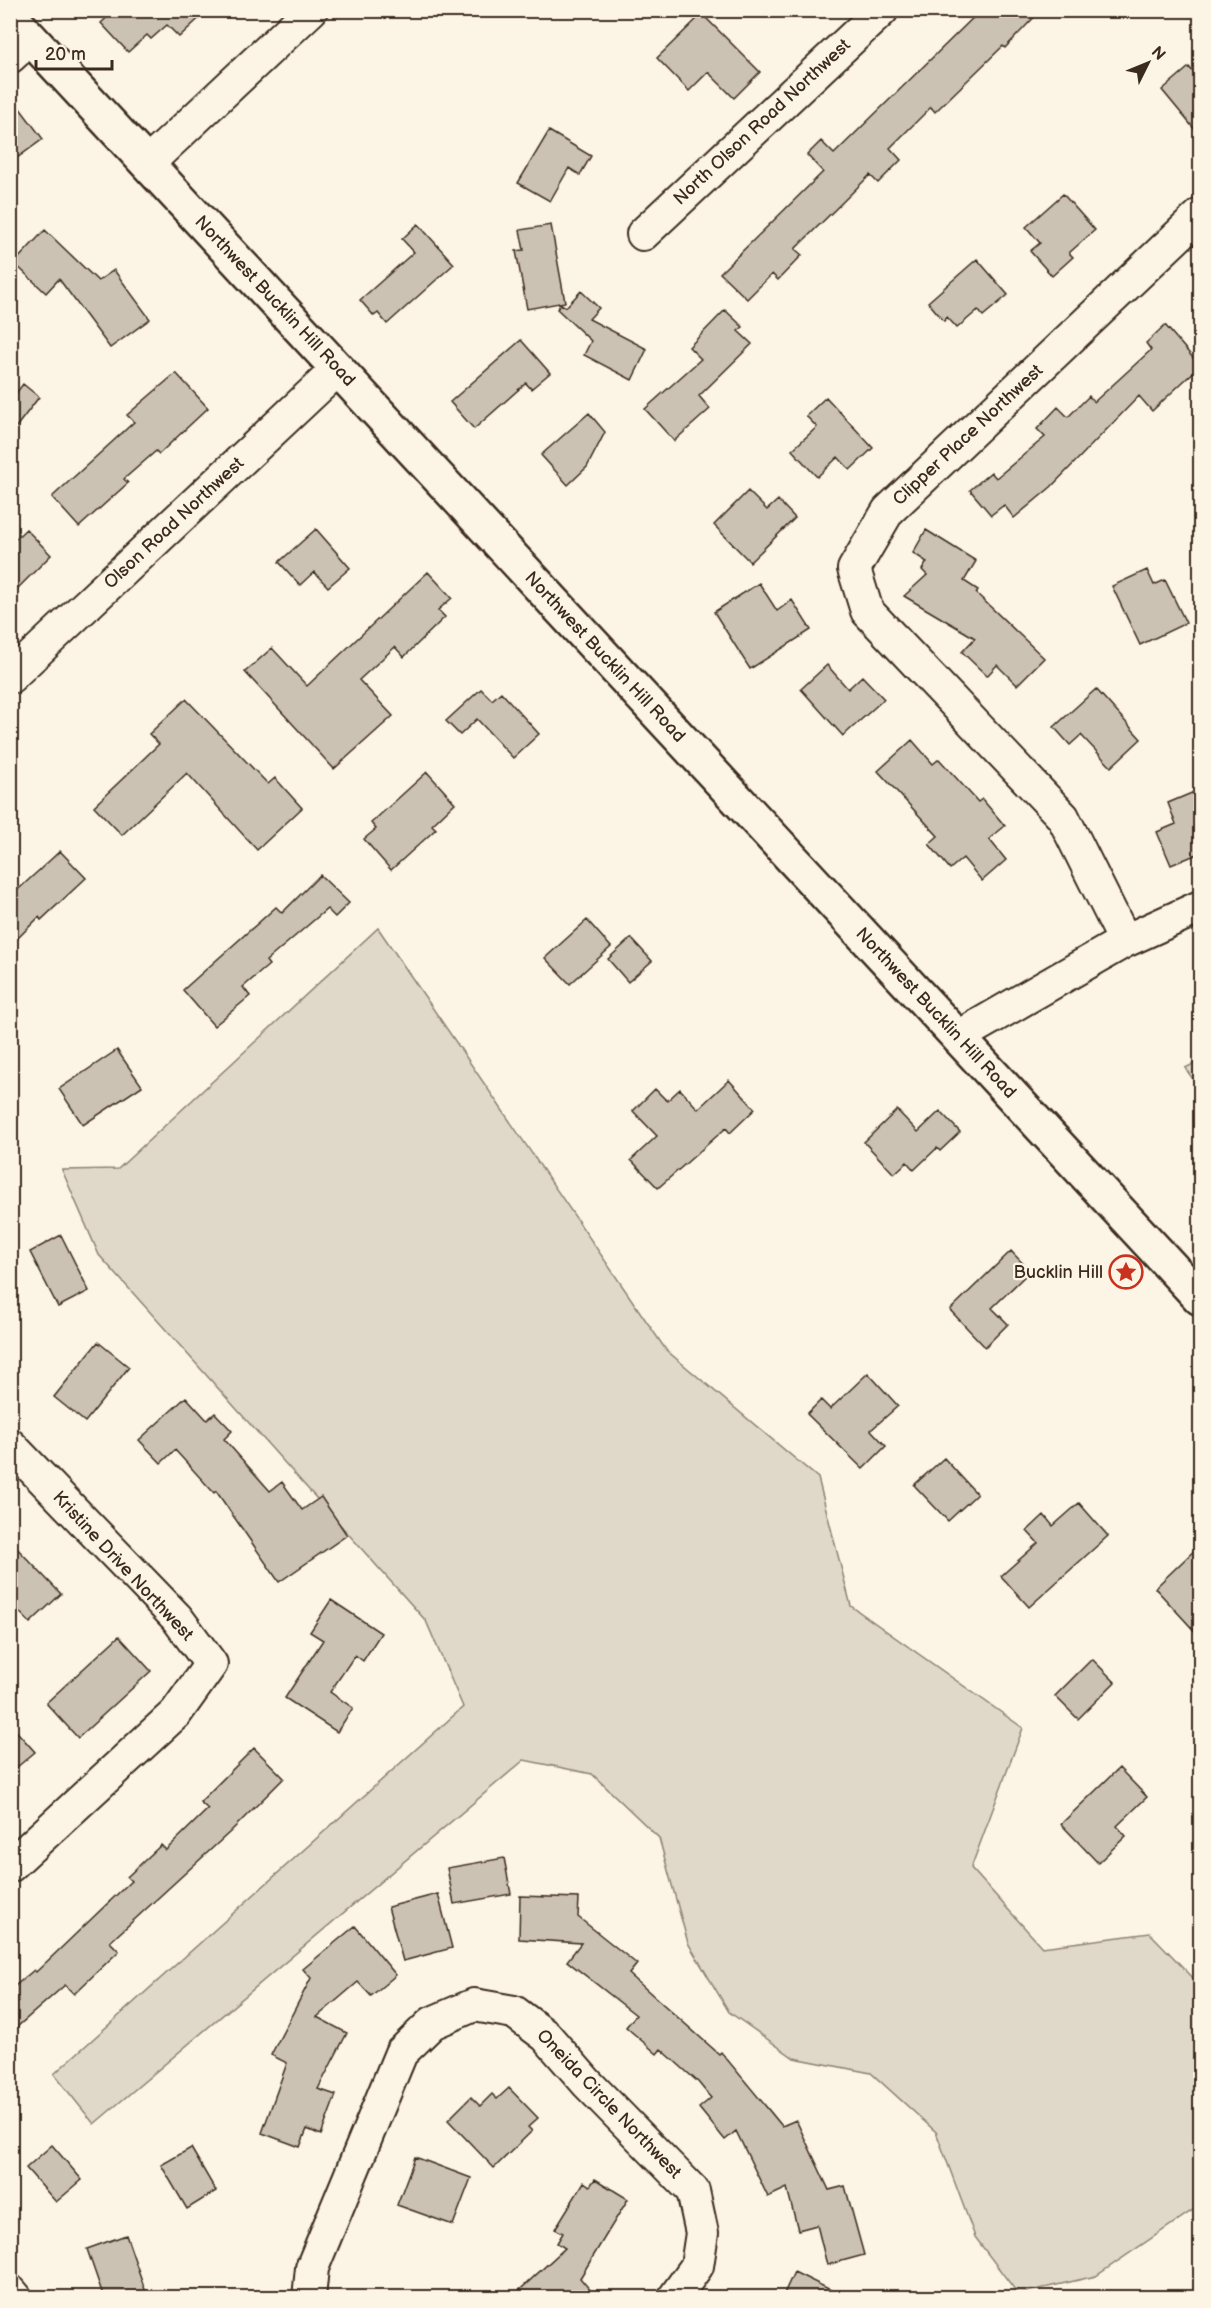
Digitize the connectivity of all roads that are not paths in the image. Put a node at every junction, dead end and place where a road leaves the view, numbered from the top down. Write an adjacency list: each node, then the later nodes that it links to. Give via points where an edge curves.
1 (310, 10): 4 (street)
2 (882, 10): 6 (street, North Olson Road Northwest)
3 (17, 37): 4 (main road, Northwest Bucklin Hill Road)
4 (148, 163): 7 (main road, Northwest Bucklin Hill Road)
5 (1200, 215): 10 (street, Clipper Place Northwest, via 888,511 854,569 867,611 1063,817)
6 (643, 234)
7 (338, 369): 8 (street, Olson Road Northwest); 11 (main road, Northwest Bucklin Hill Road)
8 (10, 677)
9 (1200, 907): 10 (street)
10 (1125, 941): 11 (street)
11 (958, 1037): 12 (main road, Northwest Bucklin Hill Road)
12 (1200, 1298)
13 (10, 1445): 14 (street, Kristine Drive Northwest, via 177,1618 211,1664 176,1713)
14 (10, 1866)
15 (10, 2291): 16 (street)
16 (16, 2298)
17 (309, 2298): 18 (street, Oneida Circle Northwest, via 312,2268 401,2053 432,2023 474,2005 514,2012 546,2036 693,2191 702,2233 697,2266)
18 (674, 2298)

